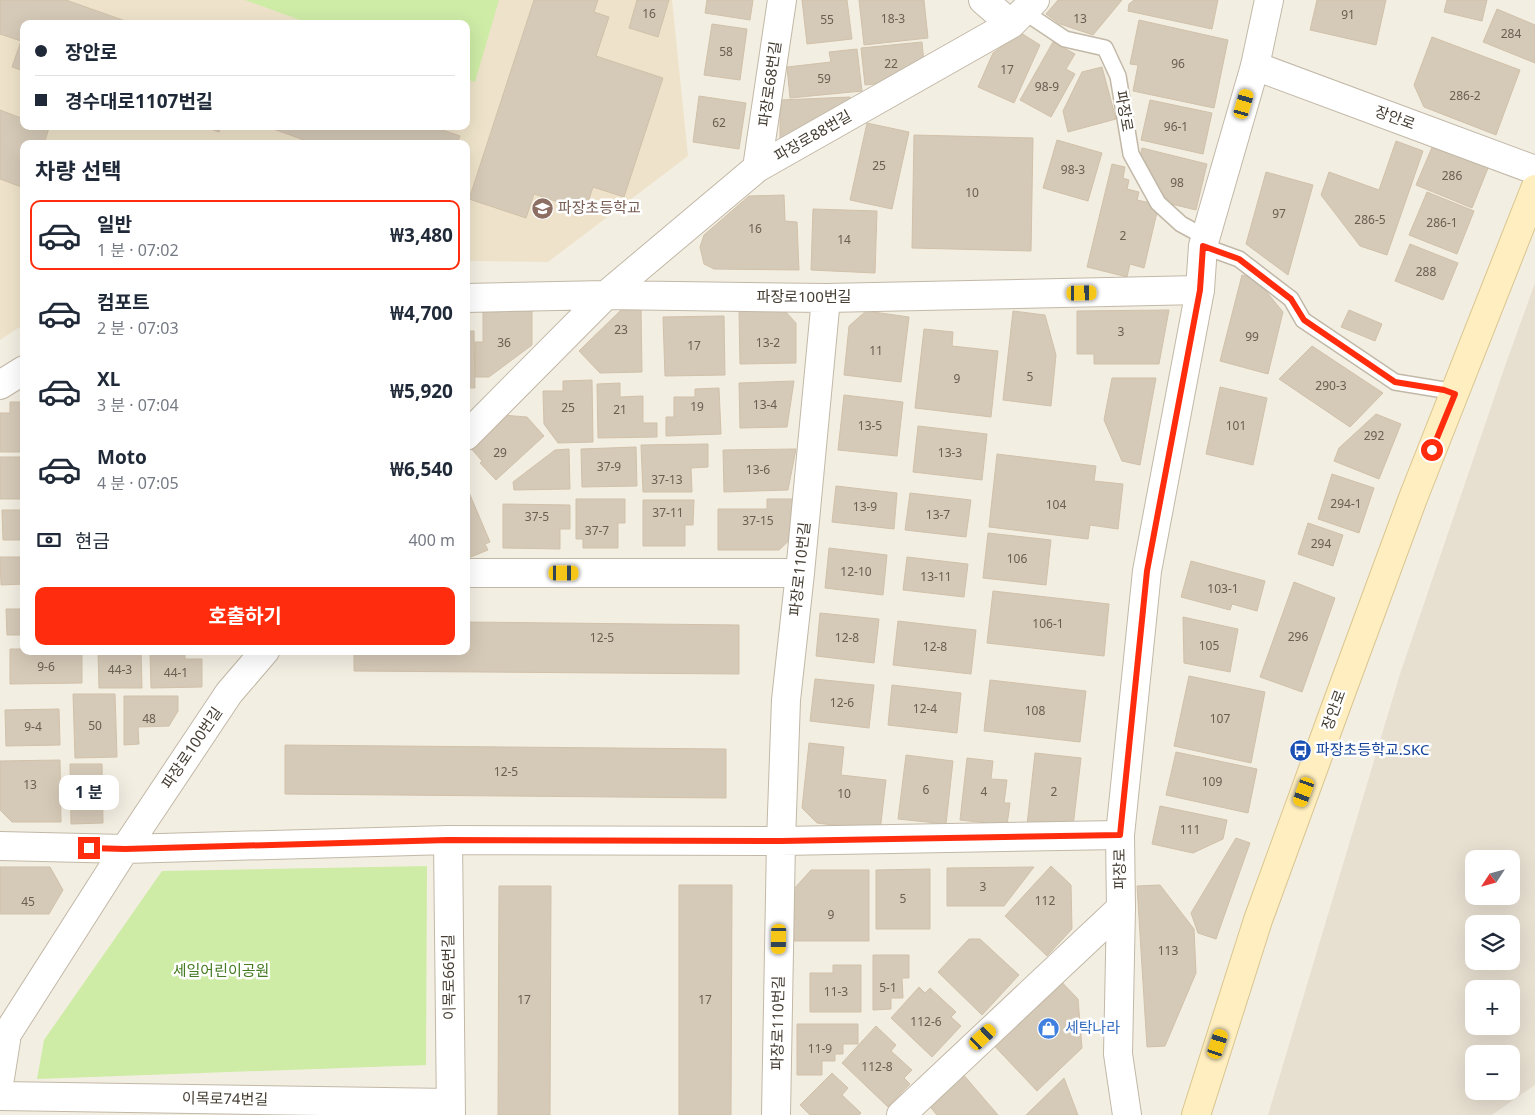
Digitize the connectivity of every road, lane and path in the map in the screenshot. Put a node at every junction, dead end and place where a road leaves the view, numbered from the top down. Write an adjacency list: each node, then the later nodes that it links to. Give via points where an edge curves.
1 (782, 0): 6 (street, 파장로68번길)
2 (983, 0): 4 (street)
3 (1269, 0): 5 (street, 파장로)
4 (1023, 11): 6 (street, 파장로88번길); 9 (lane, 파장로, via 1064,39 1105,48 1118,76 1131,154 1158,203)
5 (1255, 66): 7 (street, 장안로); 9 (street, 파장로)
6 (757, 168): 11 (street, 파장로88번길)
7 (1535, 170)
8 (1535, 189): 16 (main road, 장안로)
9 (1204, 242): 10 (street, 파장로); 16 (lane, via 1239,259 1291,299 1304,320 1395,382)
10 (1200, 290): 13 (street, 파장로100번길); 21 (street, 파장로, via 1147,571)
11 (606, 295): 12 (street, 파장로100번길); 13 (street, 파장로100번길); 17 (street)
12 (470, 298)
13 (826, 298): 19 (street, 파장로110번길)
14 (20, 372): 15 (street)
15 (0, 385)
16 (1455, 394): 33 (main road, 장안로, via 1258,920)
17 (470, 432)
18 (470, 573): 19 (street)
19 (800, 573): 23 (street, 파장로110번길, via 786,700)
20 (261, 655): 25 (street, 파장로100번길, via 229,693)
21 (1120, 835): 23 (street); 26 (street, 파장로)
22 (448, 840): 23 (street); 25 (street); 29 (street, 이목로66번길)
23 (781, 841): 30 (street, 파장로110번길)
24 (0, 846): 25 (street)
25 (125, 849): 27 (street, via 7,1034)
26 (1121, 908): 31 (street, 파장로); 32 (street, 파장로, via 1118,1054)
27 (0, 1078)
28 (0, 1096): 29 (street, 이목로74번길)
29 (450, 1109)
30 (776, 1115)
31 (901, 1115)
32 (1126, 1115)
33 (1196, 1115)

